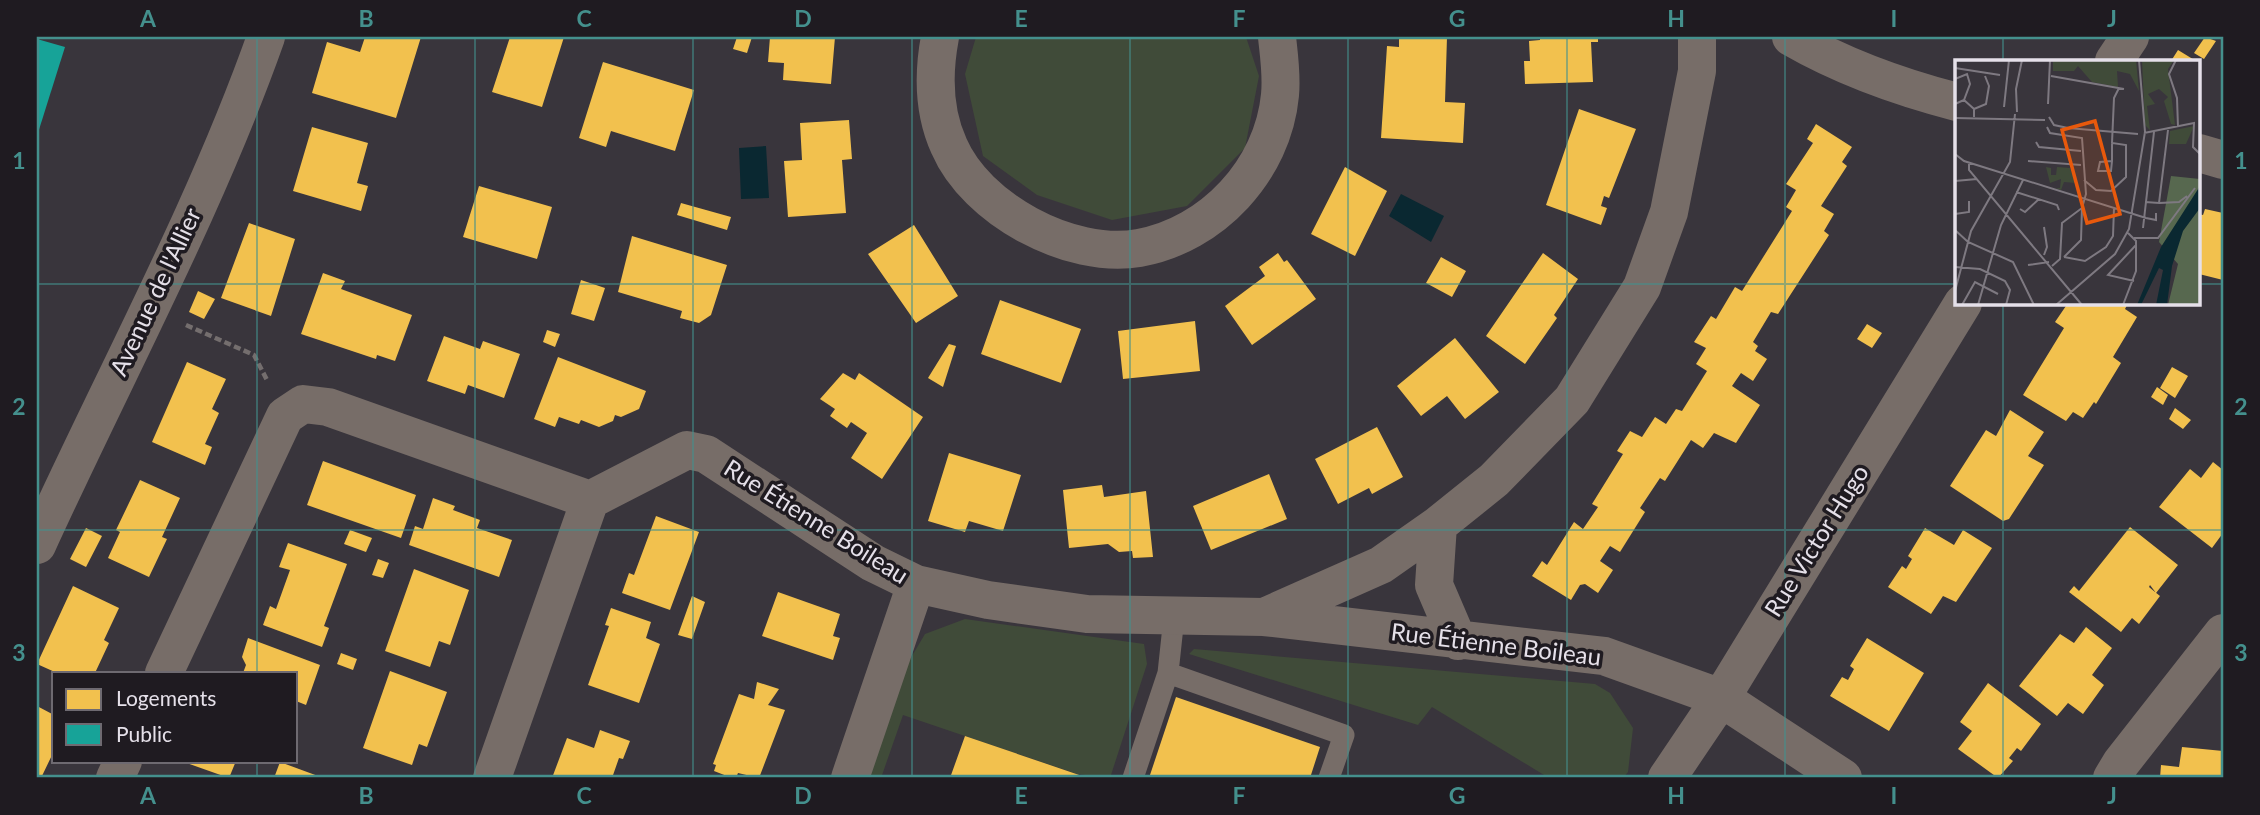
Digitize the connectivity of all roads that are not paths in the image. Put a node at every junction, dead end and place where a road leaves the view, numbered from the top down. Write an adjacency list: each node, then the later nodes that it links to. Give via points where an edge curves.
1 (266, 37): 14 (street, Avenue de l'Allier, via 151,307)
2 (940, 37): 3 (street, via 935,92 949,147 966,176 1014,217 1039,231 1103,248 1136,249 1193,228 1242,188 1260,160 1280,99)
3 (1277, 37)
4 (1697, 37): 13 (street, Rue Étienne Boileau, via 1697,71 1669,212 1642,287 1572,400 1494,480)
5 (1791, 37): 8 (street, via 1896,86)
6 (2130, 37): 7 (street)
7 (2115, 60)
8 (1955, 101)
9 (2200, 153): 10 (street)
10 (2223, 160)
11 (1963, 304): 22 (street, Rue Victor Hugo)
12 (590, 500): 15 (street, Rue Étienne Boileau, via 688,450 706,454 873,563); 20 (street, via 328,407 303,404 285,416); 25 (street)
13 (1438, 525): 17 (street, Rue Étienne Boileau, via 1381,565); 19 (street, via 1434,585)
14 (37, 545)
15 (916, 584): 16 (street, Rue Étienne Boileau, via 1087,614); 26 (street)
16 (1174, 617): 17 (street, Rue Étienne Boileau); 21 (lane)
17 (1264, 617): 19 (street, Rue Étienne Boileau)
18 (2223, 633): 31 (street)
19 (1458, 641): 22 (street, Rue Étienne Boileau, via 1604,656)
20 (164, 672)
21 (1168, 673): 27 (lane); 28 (lane, via 1344,735)
22 (1721, 698): 29 (street, Rue Victor Hugo); 30 (street, Rue Étienne Boileau)
23 (123, 762): 24 (street)
24 (115, 778)
25 (492, 778)
26 (850, 778)
27 (1133, 778)
28 (1328, 778)
29 (1667, 778)
30 (1843, 778)
31 (2112, 778)

